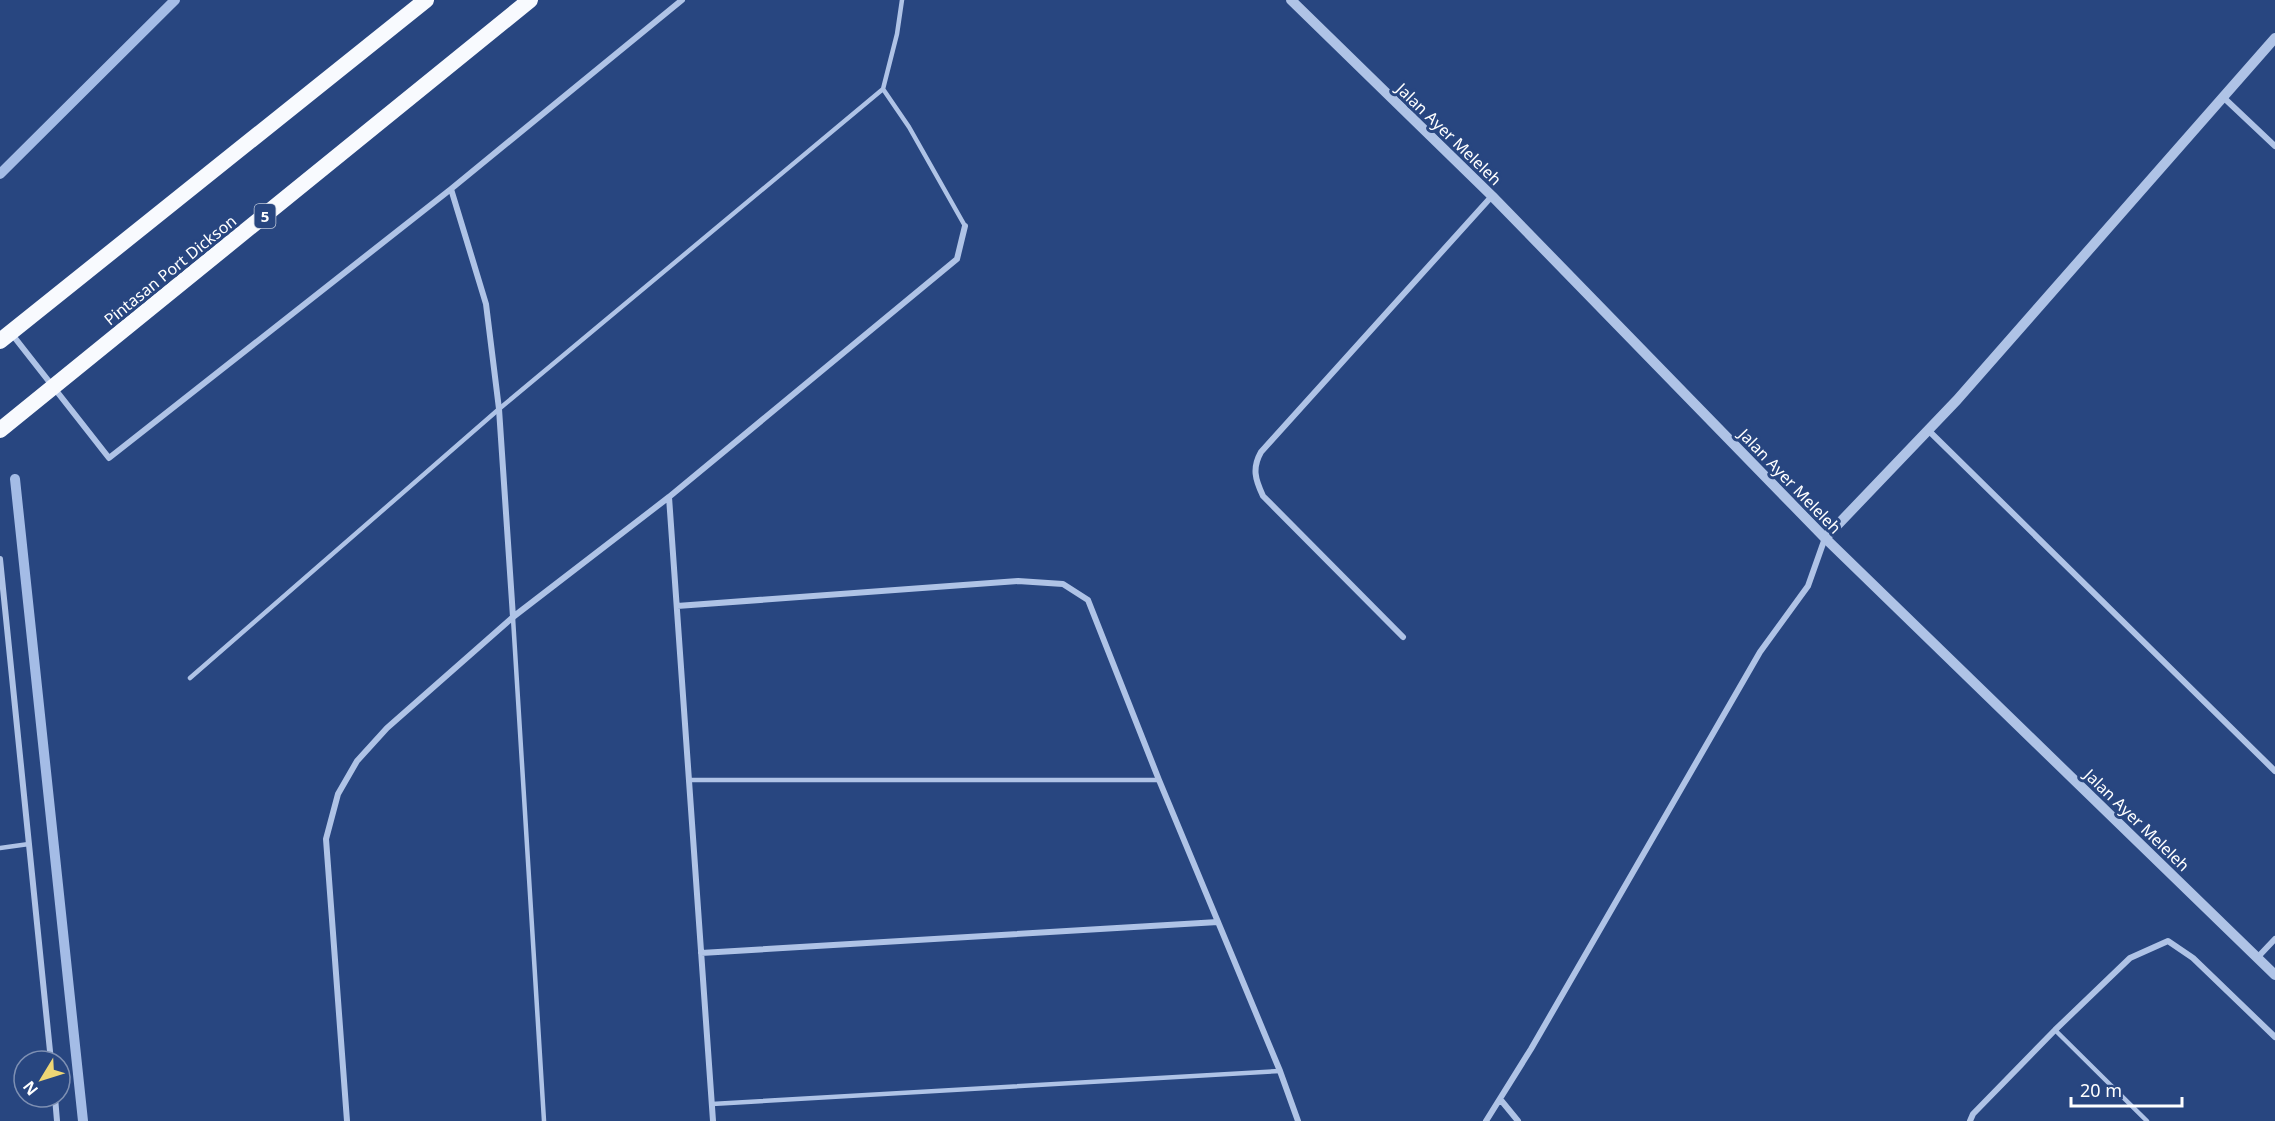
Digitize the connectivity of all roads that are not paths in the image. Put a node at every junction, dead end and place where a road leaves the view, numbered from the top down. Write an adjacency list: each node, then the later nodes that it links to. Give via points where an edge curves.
1 (426, 0): 13 (highway)
2 (530, 0): 14 (highway, Pintasan Port Dickson / 5)
3 (682, 0): 10 (street)
4 (902, 0): 7 (lane)
5 (1291, 0): 11 (street, Jalan Ayer Meleleh)
6 (2275, 38): 8 (street)
7 (883, 89): 12 (lane); 15 (lane)
8 (2223, 96): 9 (street); 17 (street)
9 (2275, 146)
10 (451, 189): 14 (street, via 109,458); 15 (street, via 486,304)
11 (1492, 196): 19 (street, Jalan Ayer Meleleh); 23 (street, via 1254,463 1255,480 1270,504)
12 (965, 226): 18 (street, via 957,259)
13 (5, 337): 14 (street)
14 (56, 387): 16 (highway, Pintasan Port Dickson / 5)
15 (499, 409): 22 (street); 24 (lane)
16 (0, 430)
17 (1928, 430): 19 (street); 25 (street)
18 (669, 497): 21 (street); 22 (street)
19 (1825, 538): 33 (street, Jalan Ayer Meleleh); 39 (street, via 1808,586 1760,652)
20 (0, 558): 28 (street)
21 (677, 606): 26 (street); 27 (street, via 1018,581 1063,584 1088,600)
22 (513, 617): 41 (street, via 387,728 357,761 339,794 326,839); 42 (lane)
23 (1403, 637)
24 (190, 678)
25 (2275, 771)
26 (689, 780): 27 (lane); 32 (street)
27 (1159, 780): 30 (street)
28 (29, 844): 29 (lane); 37 (street)
29 (0, 848)
30 (1218, 922): 32 (street); 38 (street)
31 (2275, 939): 33 (street)
32 (701, 953): 40 (street)
33 (2257, 958): 34 (street, Jalan Ayer Meleleh)
34 (2275, 975)
35 (2055, 1029): 36 (street, via 2130,958 2168,941 2193,958); 47 (street); 48 (lane)
36 (2275, 1037)
37 (50, 1049)
38 (1280, 1071): 40 (lane); 44 (street)
39 (1500, 1099): 45 (street); 46 (street)
40 (712, 1104): 43 (street)
41 (347, 1121)
42 (544, 1121)
43 (713, 1121)
44 (1298, 1121)
45 (1486, 1121)
46 (1518, 1121)
47 (1970, 1121)
48 (2147, 1121)

